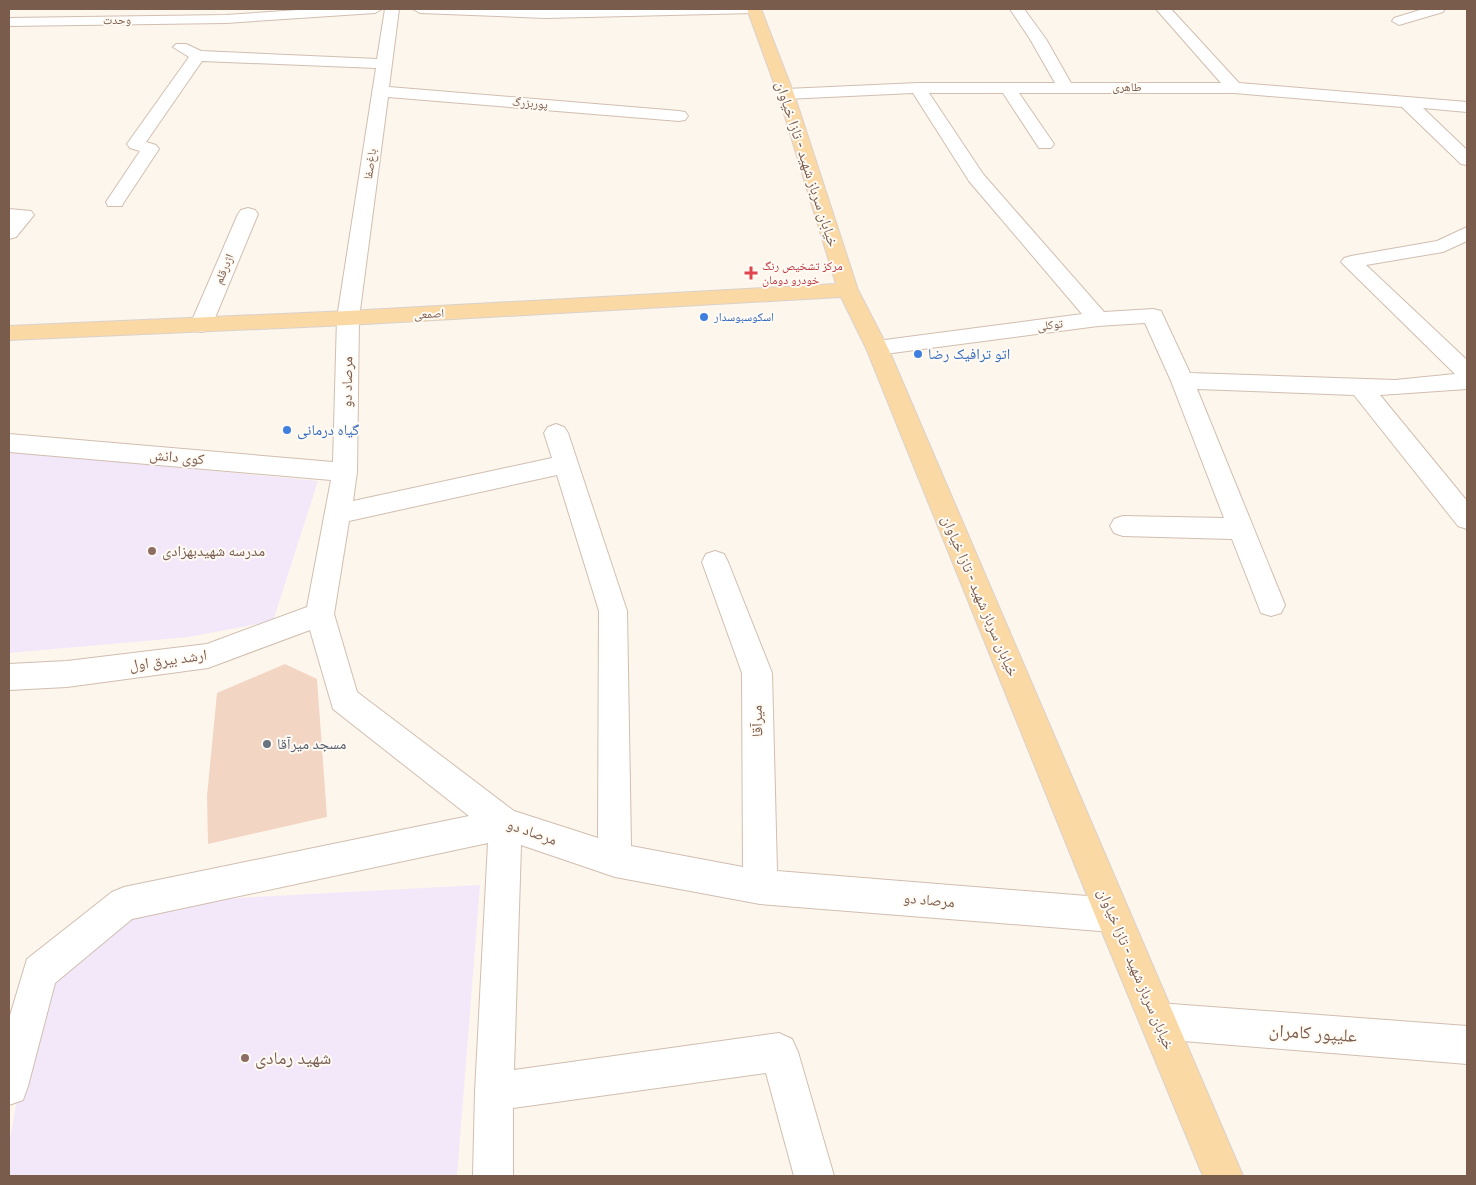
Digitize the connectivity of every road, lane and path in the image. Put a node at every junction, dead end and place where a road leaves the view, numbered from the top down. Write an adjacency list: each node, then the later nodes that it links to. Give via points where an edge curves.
1 (375, 9): 9 (street, وحدت, via 226,19)
2 (392, 9): 12 (street, باغ‌صفا)
3 (420, 9): 4 (street, via 546,14)
4 (754, 9): 18 (main road, خیابان سرباز شهید - تازا خیاوان)
5 (1018, 9): 14 (street)
6 (1163, 9): 16 (street)
7 (1438, 9): 8 (street)
8 (1398, 21)
9 (9, 22)
10 (181, 47): 11 (street)
11 (198, 56): 12 (street); 24 (street, via 136,144 150,149)
12 (384, 64): 17 (street, باغ‌صفا)
13 (1007, 87): 14 (street, طاهری); 15 (street, طاهری); 22 (street)
14 (1065, 87): 16 (street, طاهری)
15 (918, 88): 18 (street, طاهری); 31 (street, via 976,177)
16 (1234, 88): 19 (street, طاهری)
17 (381, 91): 21 (street, پوربزرگ); 30 (street, باغ‌صفا)
18 (786, 94): 29 (main road, خیابان سرباز شهید - تازا خیاوان)
19 (1408, 104): 20 (street, طاهری); 23 (street)
20 (1467, 107)
21 (679, 116)
22 (1045, 144)
23 (1467, 160)
24 (115, 202)
25 (248, 214): 32 (street, اژدرقلم)
26 (9, 215): 27 (street, via 24,215)
27 (9, 233)
28 (1467, 233): 35 (street, via 1443,246 1351,262)
29 (848, 290): 30 (main road, اصمعی); 34 (main road, خیابان سرباز شهید - تازا خیاوان)
30 (348, 318): 32 (main road, اصمعی); 42 (street, مرصاد دو)
31 (1098, 319): 34 (street, توکلی); 36 (street, توکلی, via 1153,316)
32 (201, 325): 33 (main road, اصمعی)
33 (9, 333)
34 (877, 348): 54 (main road, خیابان سرباز شهید - تازا خیاوان)
35 (1467, 373)
36 (1182, 381): 38 (street); 46 (street, توکلی)
37 (1467, 381): 38 (street, via 1395,388)
38 (1360, 386): 44 (street)
39 (556, 433): 41 (street)
40 (9, 443): 42 (street, کوی دانش)
41 (566, 464): 43 (street); 52 (street, via 613,611)
42 (345, 472): 43 (street, مرصاد دو)
43 (337, 514): 49 (street, مرصاد دو)
44 (1467, 519)
45 (1123, 526): 46 (street)
46 (1240, 529): 48 (street, توکلی)
47 (715, 562): 53 (street, میرآقا, via 757,673)
48 (1271, 604)
49 (320, 614): 50 (street, ارشد بیرق اول, via 208,656 67,674); 51 (street, مرصاد دو, via 344,700)
50 (9, 677)
51 (504, 824): 52 (street, مرصاد دو); 57 (street, via 124,904 40,972); 58 (street)
52 (615, 860): 53 (street, مرصاد دو)
53 (760, 887): 54 (street, مرصاد دو)
54 (1112, 915): 55 (main road, خیابان سرباز شهید - تازا خیاوان)
55 (1158, 1022): 56 (street, علیپور کامران); 61 (main road, خیابان سرباز شهید - تازا خیاوان)
56 (1467, 1045)
57 (9, 1086)
58 (494, 1092): 59 (street); 60 (street, via 780,1052)
59 (493, 1176)
60 (814, 1176)
61 (1223, 1176)

